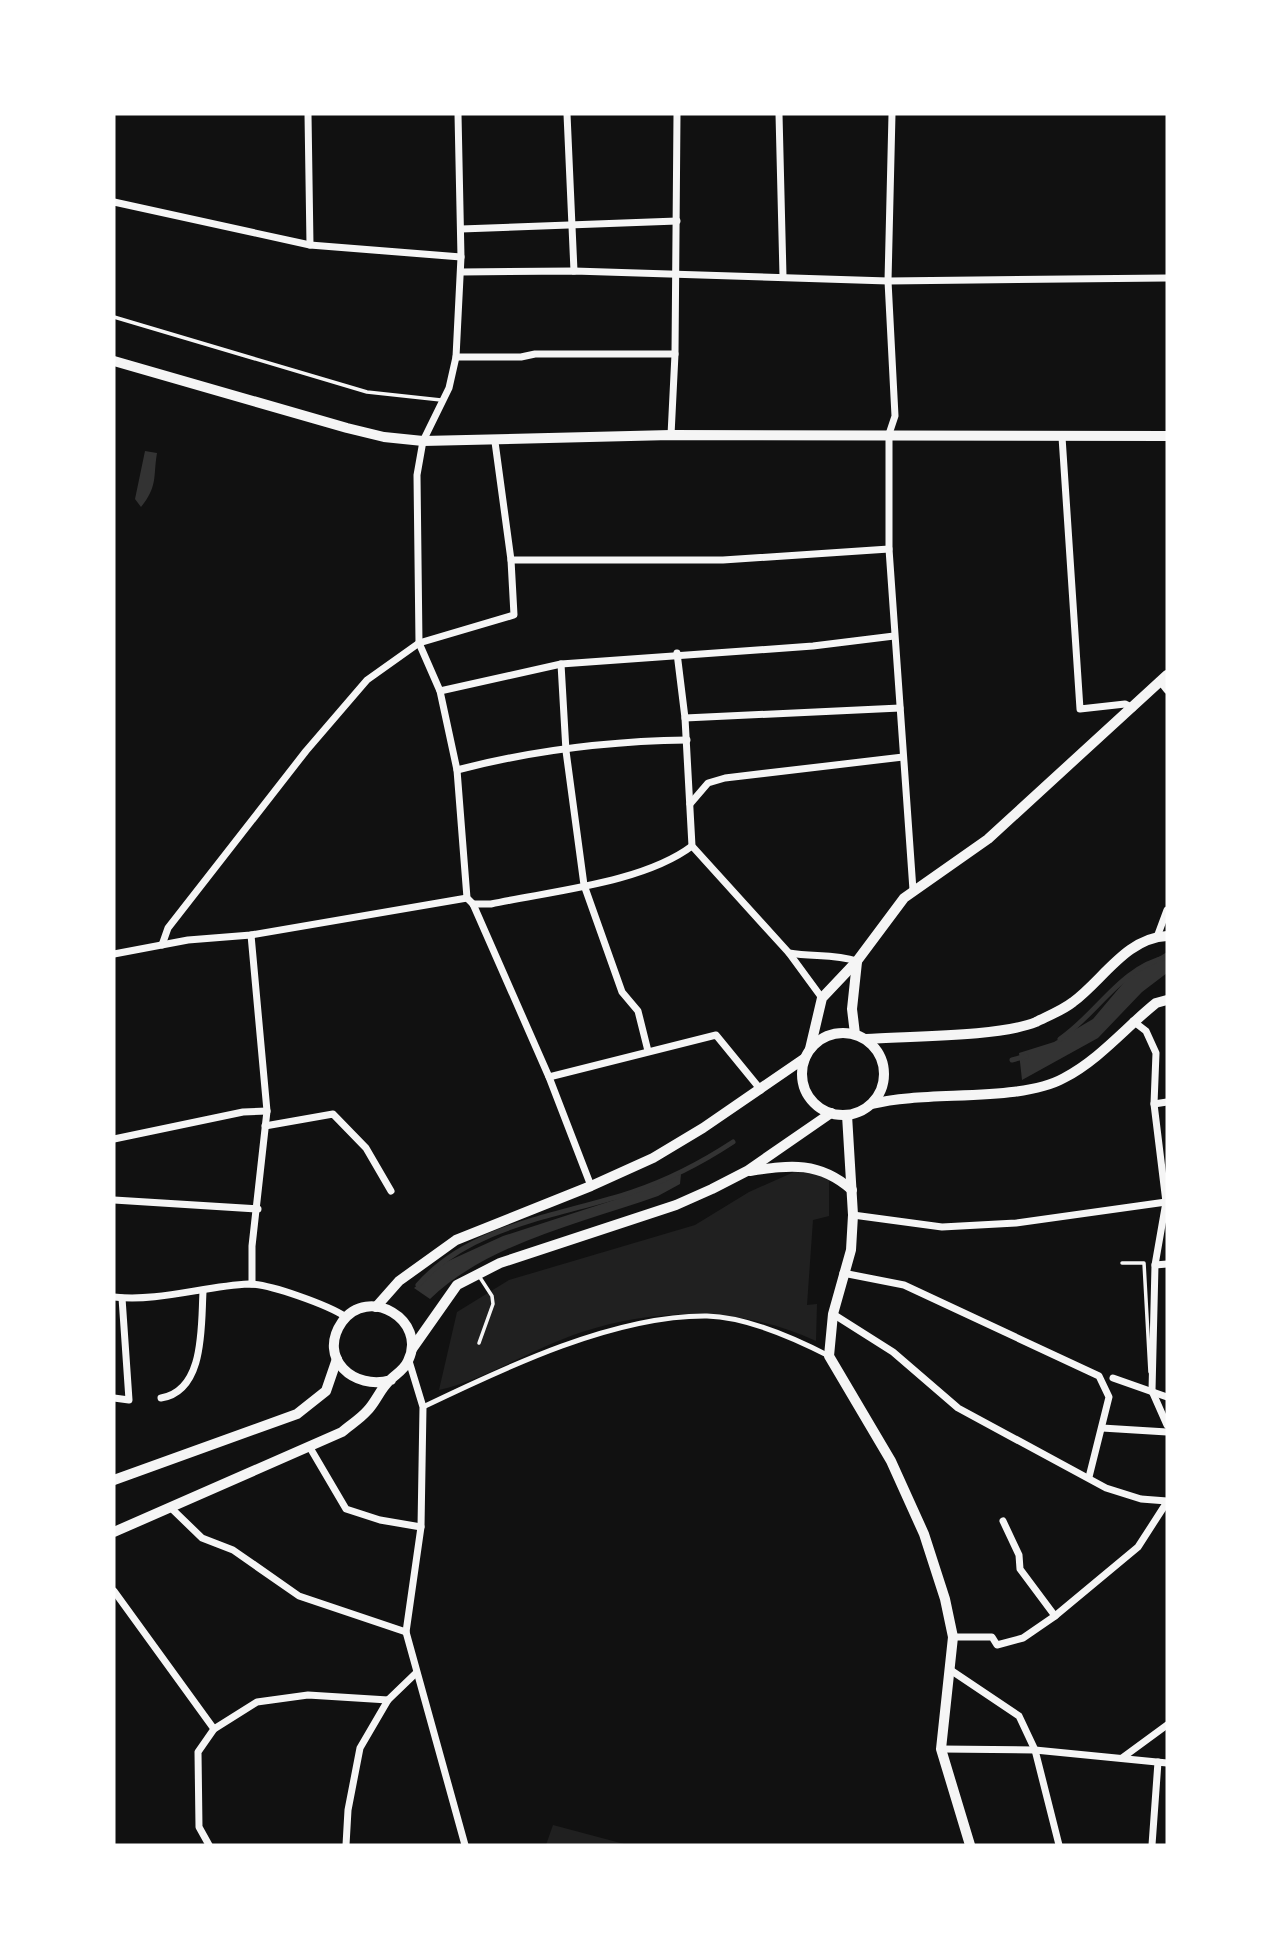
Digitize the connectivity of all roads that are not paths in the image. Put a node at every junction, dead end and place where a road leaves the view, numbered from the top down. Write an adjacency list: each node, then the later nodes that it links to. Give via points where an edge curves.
1 (308, 114): 11 (street)
2 (458, 114): 10 (street)
3 (567, 114): 9 (street)
4 (677, 114): 8 (street)
5 (779, 114): 16 (street)
6 (892, 114): 18 (street)
7 (114, 202): 11 (street)
8 (677, 221): 9 (street); 15 (street)
9 (570, 225): 10 (street); 13 (street)
10 (461, 229): 12 (street)
11 (310, 245): 12 (street)
12 (461, 257): 14 (street)
13 (574, 271): 14 (street); 15 (street)
14 (461, 272): 21 (street)
15 (675, 274): 16 (street); 20 (street)
16 (783, 276): 18 (street)
17 (1167, 278): 18 (street)
18 (888, 281): 24 (street, via 895,416)
19 (114, 317): 23 (lane, via 367,392)
20 (675, 354): 21 (street); 25 (street)
21 (456, 357): 23 (street)
22 (114, 361): 28 (street, via 347,428)
23 (443, 401): 28 (street)
24 (889, 434): 25 (street); 27 (street); 30 (street)
25 (671, 435): 29 (street)
26 (1167, 436): 27 (street)
27 (1062, 437): 40 (street, via 1080,709 1125,704)
28 (423, 441): 29 (street); 33 (street, via 418,475)
29 (495, 442): 31 (street)
30 (889, 549): 31 (street, via 723,560); 32 (street)
31 (511, 560): 33 (street, via 514,615)
32 (894, 636): 34 (street, via 813,646); 39 (street)
33 (419, 643): 38 (street); 55 (street, via 367,680 306,751 168,928)
34 (677, 653): 35 (street); 41 (street)
35 (561, 664): 38 (street); 43 (street)
36 (1163, 678): 37 (street); 40 (street)
37 (1167, 690)
38 (440, 691): 45 (street)
39 (900, 708): 41 (street); 44 (street)
40 (1134, 708): 49 (street, via 988,839)
41 (685, 718): 42 (street)
42 (687, 740): 43 (street, via 643,740); 46 (street)
43 (566, 751): 45 (street, via 499,759); 48 (street)
44 (903, 757): 46 (street, via 725,778 708,783); 49 (street)
45 (457, 770): 50 (street)
46 (689, 805): 47 (street)
47 (692, 846): 48 (street, via 675,860); 56 (street)
48 (584, 885): 51 (street); 64 (street, via 622,992 638,1011)
49 (913, 890): 58 (street)
50 (467, 898): 51 (street); 53 (street)
51 (473, 904): 66 (street)
52 (1167, 910): 54 (street)
53 (251, 935): 55 (street); 71 (street)
54 (1162, 937): 63 (main road, via 1124,954 1073,1002 1033,1023 988,1031)
55 (162, 945): 57 (street)
56 (789, 953): 58 (street, via 808,957 832,954); 59 (street)
57 (114, 954)
58 (857, 961): 59 (street); 62 (street, via 852,1009)
59 (822, 998): 65 (street)
60 (1167, 1000): 61 (main road)
61 (1133, 1021): 69 (main road, via 1101,1054 1062,1080 1015,1091 895,1098); 70 (street, via 1146,1031 1156,1053)
62 (855, 1034): 63 (main road); 65 (main road, via 830,1035)
63 (866, 1039): 69 (main road, via 882,1058 885,1070)
64 (648, 1051): 66 (street); 67 (street, via 716,1035)
65 (808, 1054): 67 (main road); 72 (main road, via 803,1085 809,1097)
66 (549, 1077): 77 (street)
67 (761, 1090): 77 (main road, via 653,1158)
68 (1167, 1102): 70 (street)
69 (872, 1104): 73 (main road)
70 (1154, 1104): 81 (street)
71 (267, 1111): 74 (street); 75 (street)
72 (831, 1113): 73 (main road); 76 (main road)
73 (847, 1115): 78 (street)
74 (265, 1126): 79 (street, via 333,1114 366,1147); 82 (street)
75 (114, 1139)
76 (747, 1171): 78 (main road, via 792,1165 833,1174); 88 (main road, via 676,1205)
77 (592, 1186): 92 (main road, via 456,1240 399,1281)
78 (852, 1190): 83 (street)
79 (391, 1191)
80 (114, 1200): 82 (street)
81 (1166, 1202): 83 (street, via 1016,1223 942,1227); 86 (street)
82 (258, 1209): 89 (street)
83 (853, 1215): 87 (street, via 851,1250)
84 (1122, 1263): 102 (lane, via 1144,1263)
85 (1167, 1264): 86 (street)
86 (1156, 1265): 102 (street)
87 (843, 1273): 93 (street); 108 (street, via 904,1285 1099,1376 1109,1397)
88 (479, 1274): 95 (lane, via 493,1304); 96 (main road, via 457,1285)
89 (252, 1284): 90 (street); 94 (street, via 328,1305)
90 (203, 1292): 91 (street); 105 (street, via 201,1348 184,1387 176,1396)
91 (118, 1298): 104 (street, via 129,1400)
92 (376, 1307): 94 (main road, via 361,1308); 96 (main road, via 397,1314 406,1324)
93 (833, 1314): 97 (street); 111 (street, via 893,1352 958,1408)
94 (346, 1317): 98 (main road, via 336,1335)
95 (479, 1343)
96 (412, 1349): 99 (main road)
97 (829, 1356): 106 (street, via 771,1329 708,1316 644,1323 585,1337); 121 (street, via 891,1461 924,1534)
98 (337, 1359): 101 (main road, via 354,1379); 112 (main road, via 326,1391 297,1414)
99 (409, 1361): 101 (main road); 106 (street)
100 (1113, 1378): 102 (street)
101 (391, 1380): 110 (main road, via 368,1410 342,1432)
102 (1152, 1391): 103 (street); 107 (street)
103 (1167, 1397)
104 (114, 1398)
105 (161, 1398)
106 (424, 1407): 116 (street)
107 (1167, 1425)
108 (1102, 1428): 109 (street); 111 (street)
109 (1167, 1432)
110 (309, 1446): 114 (main road); 116 (street, via 346,1509)
111 (1089, 1477): 113 (street, via 1106,1488)
112 (114, 1480)
113 (1167, 1501): 119 (street, via 1138,1547)
114 (170, 1507): 117 (main road); 120 (street, via 202,1538 233,1550 299,1596)
115 (1003, 1521): 119 (street, via 1019,1555 1020,1569)
116 (421, 1527): 120 (street)
117 (114, 1532)
118 (114, 1591): 126 (street)
119 (1055, 1616): 121 (street, via 1023,1639 997,1645 992,1637)
120 (406, 1632): 123 (street)
121 (953, 1637): 122 (street)
122 (949, 1669): 127 (street); 128 (street, via 1019,1716)
123 (415, 1674): 124 (street); 134 (street)
124 (388, 1700): 126 (street, via 308,1695 257,1702); 133 (street, via 360,1748)
125 (1167, 1725): 129 (street)
126 (214, 1729): 132 (street, via 198,1752 199,1827)
127 (941, 1749): 128 (street); 135 (street)
128 (1035, 1750): 129 (street); 136 (street)
129 (1121, 1758): 130 (street)
130 (1158, 1762): 131 (street); 137 (street)
131 (1167, 1763)
132 (209, 1845)
133 (346, 1845)
134 (465, 1845)
135 (970, 1845)
136 (1059, 1845)
137 (1152, 1845)

